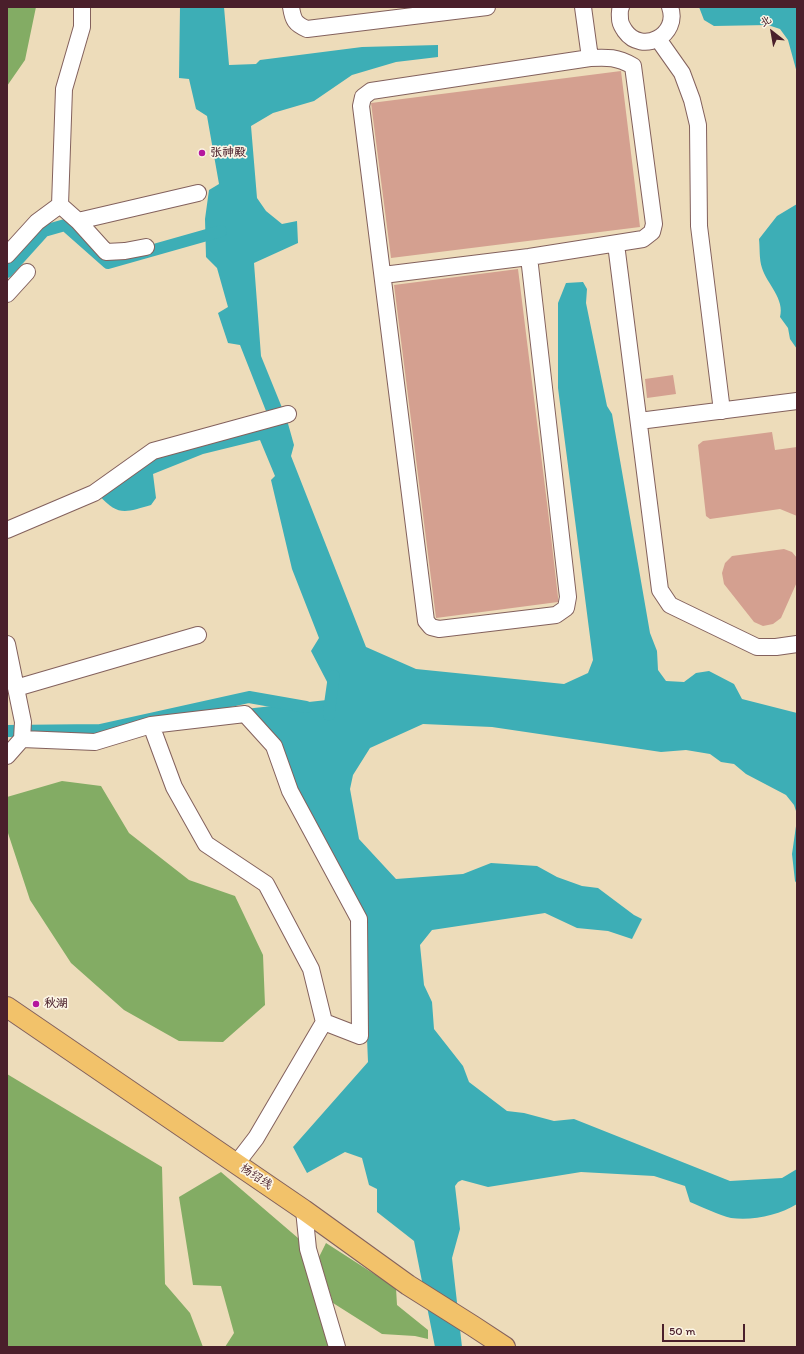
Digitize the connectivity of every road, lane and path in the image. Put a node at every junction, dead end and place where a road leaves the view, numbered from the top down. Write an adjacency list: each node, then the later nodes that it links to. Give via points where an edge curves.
1 (82, 7): 10 (street, via 82,27 64,89)
2 (291, 7): 3 (street, via 297,25 307,29)
3 (487, 7)
4 (583, 7): 8 (street)
5 (621, 7): 7 (street, via 620,25 629,37 643,42)
6 (670, 7): 7 (street, via 672,14 669,29)
7 (658, 39): 20 (street, via 682,73 698,125 699,226)
8 (590, 58): 12 (street, via 612,57 633,66 654,224 652,232 643,240); 17 (street, via 370,91 363,97 361,106)
9 (198, 193): 11 (street)
10 (60, 205): 11 (street); 14 (street, via 38,222)
11 (78, 221): 13 (street, via 106,252)
12 (616, 244): 15 (street); 22 (street)
13 (146, 247)
14 (7, 255)
15 (529, 257): 17 (street); 17 (street, via 568,597 566,608 556,615 439,629 431,627 426,621)
16 (27, 272): 18 (street)
17 (383, 275)
18 (7, 294)
19 (797, 401): 20 (street)
20 (722, 411): 22 (street)
21 (288, 414): 23 (street, via 153,451 94,493)
22 (639, 422): 26 (street, via 660,590 670,605 757,647)
23 (7, 530)
24 (198, 635): 27 (street)
25 (7, 644): 27 (street)
26 (797, 644)
27 (16, 688): 29 (street, via 23,722)
28 (150, 724): 29 (street, via 95,742); 32 (street, via 174,788 206,844 266,884 312,969); 32 (street, via 245,714 274,746 290,791 358,919 360,1036)
29 (22, 739): 30 (street)
30 (7, 756)
31 (7, 1007): 33 (main road, 杨绍线)
32 (324, 1022): 33 (street, via 256,1138)
33 (236, 1164): 34 (main road, 杨绍线)
34 (304, 1210): 35 (street, via 308,1249); 36 (main road, 杨绍线, via 408,1286)
35 (337, 1347)
36 (505, 1347)

